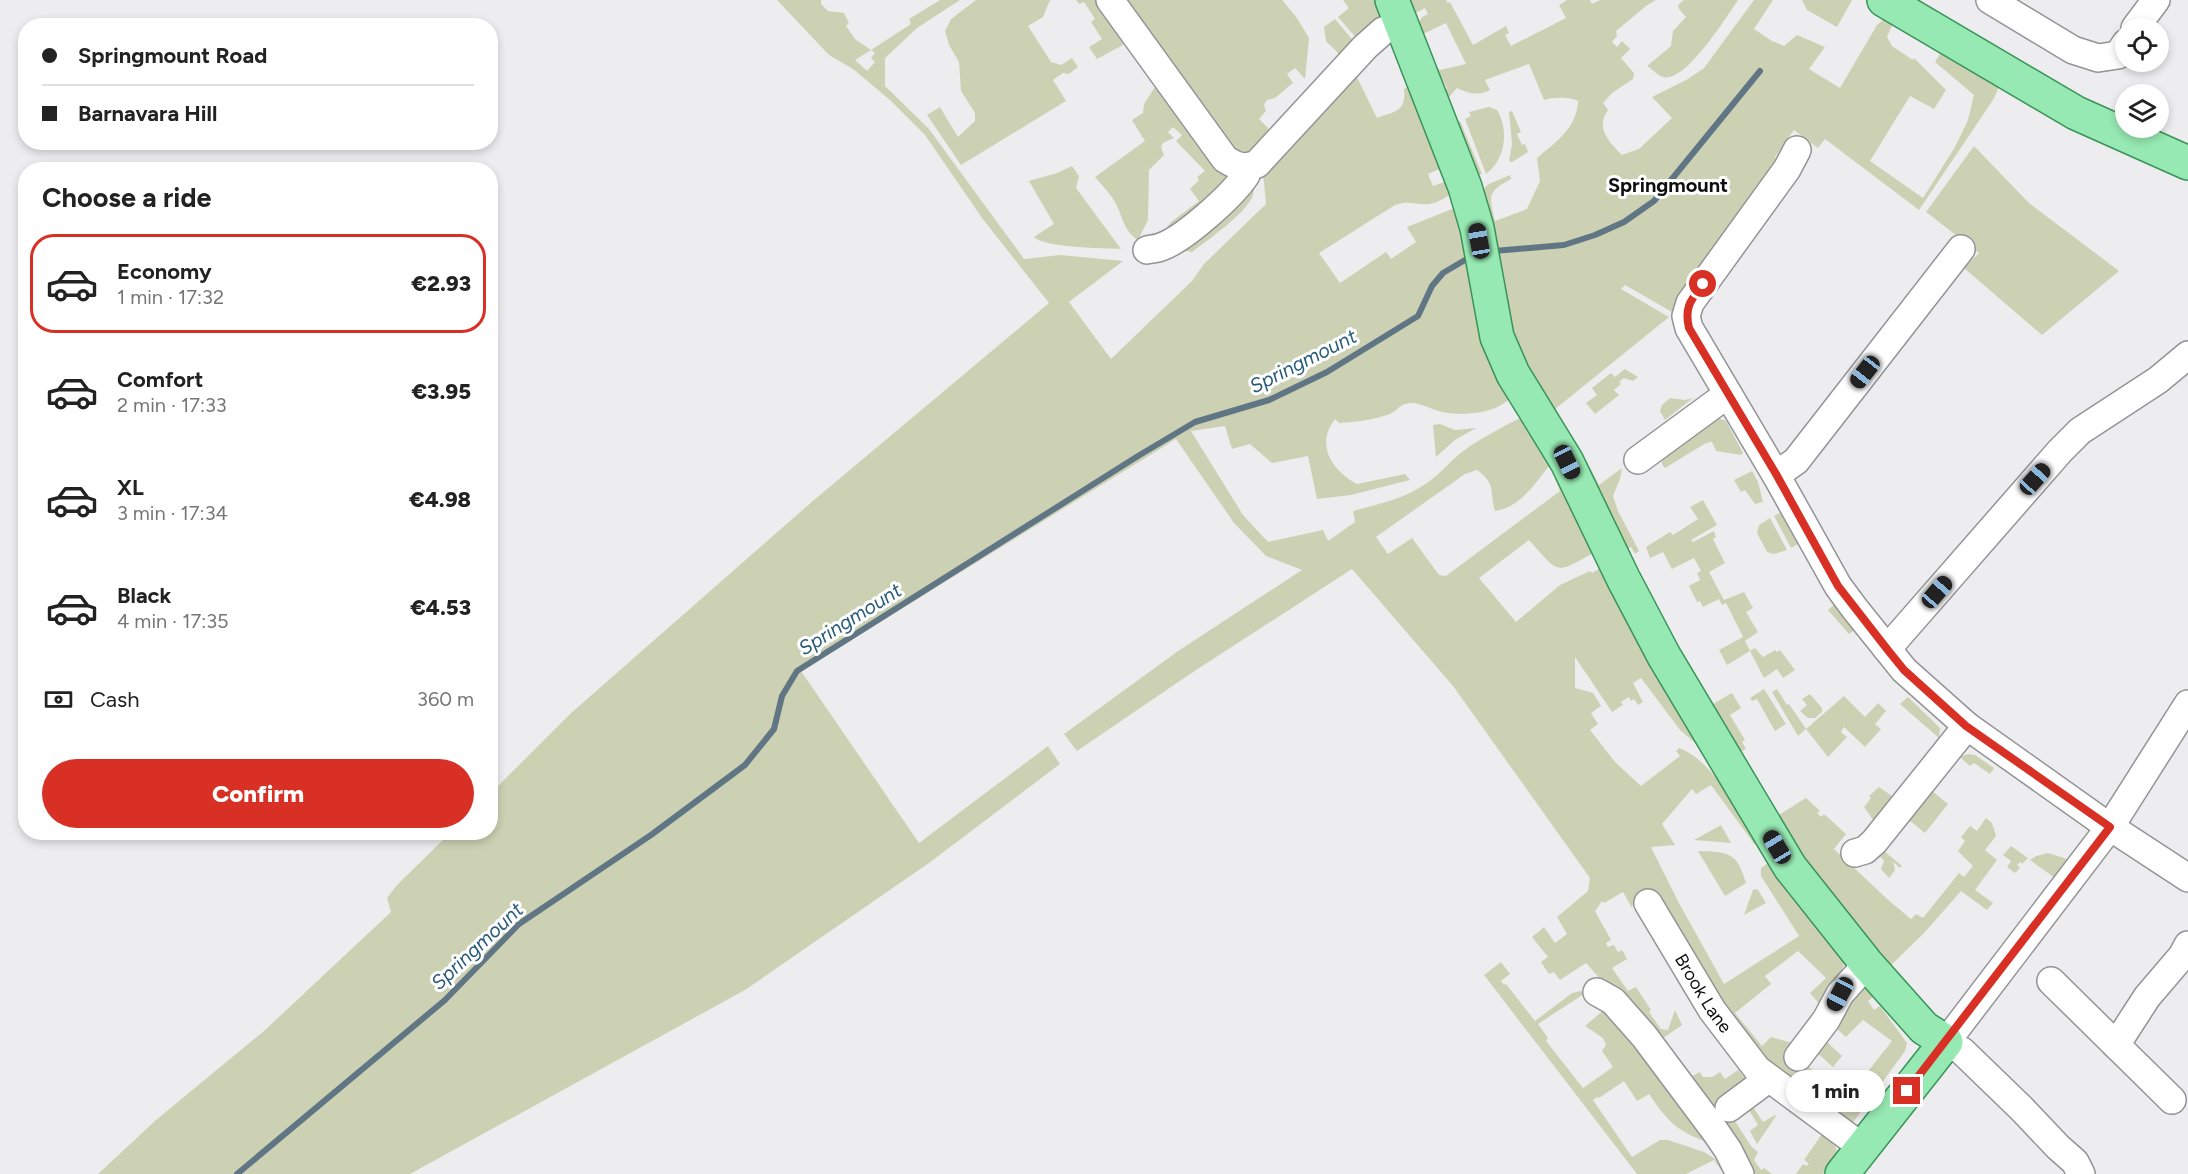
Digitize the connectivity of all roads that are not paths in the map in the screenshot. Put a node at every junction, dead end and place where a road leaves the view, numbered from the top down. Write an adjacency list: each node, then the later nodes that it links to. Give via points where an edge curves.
1 (1110, 0): 10 (street, via 1226,159)
2 (1884, 0): 9 (main road, via 2076,112)
3 (1990, 0): 7 (street, via 2073,50 2098,58)
4 (2156, 0): 6 (street)
5 (1396, 12): 10 (street, via 1383,31 1257,164); 25 (main road, via 1468,195 1497,337 1513,374 1556,442 1659,646 1756,812 1790,867)
6 (2142, 18)
7 (2115, 55)
8 (1797, 150): 14 (street, via 1787,170 1690,303 1686,316 1689,328)
9 (2188, 163)
10 (1245, 168): 12 (street, via 1246,176 1238,187 1208,214 1174,240)
11 (1961, 249): 16 (street, via 1796,461)
12 (1147, 250)
13 (2188, 355): 17 (street, via 2158,380 2080,431 2051,443)
14 (1728, 394): 15 (street); 16 (street)
15 (1638, 460)
16 (1776, 474): 17 (street, via 1838,586)
17 (1887, 649): 19 (street, via 1904,670)
18 (2188, 704): 20 (street)
19 (1966, 726): 20 (street); 21 (street, via 1874,842)
20 (2110, 827): 22 (street); 28 (street)
21 (1855, 853)
22 (2188, 878)
23 (1648, 903): 31 (street, Brook Lane, via 1712,1010)
24 (2188, 945): 29 (street)
25 (1867, 964): 28 (main road, via 1924,1028); 30 (street, via 1840,994)
26 (2051, 981): 29 (street)
27 (1597, 992): 35 (street, via 1613,1001 1644,1036 1722,1141)
28 (1946, 1042): 34 (main road); 37 (street, via 1962,1051 2013,1100 2075,1162)
29 (2116, 1045): 32 (street)
30 (1798, 1057)
31 (1768, 1078): 33 (street); 34 (street, Brook Lane)
32 (2172, 1100)
33 (1729, 1108)
34 (1862, 1147): 36 (main road)
35 (1740, 1174)
36 (1842, 1174)
37 (2081, 1174)

